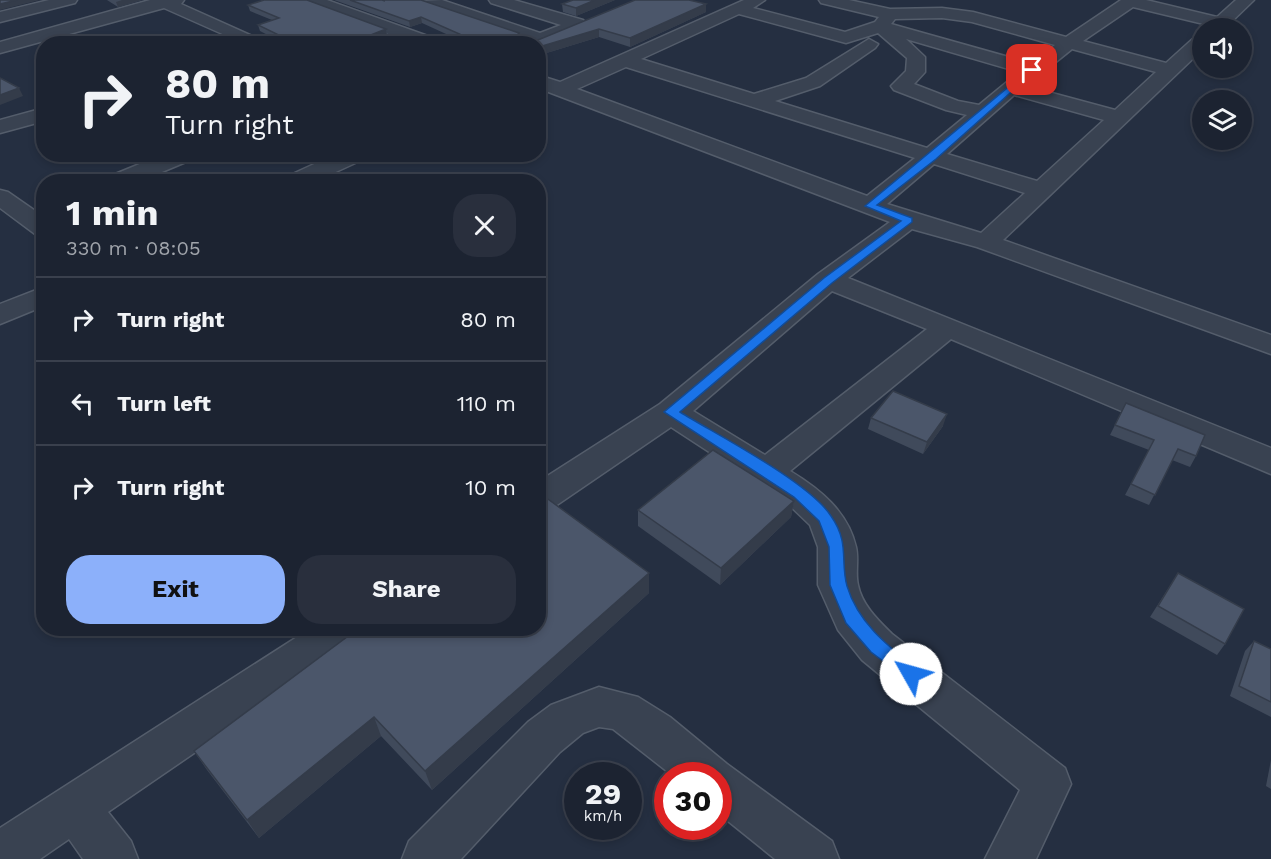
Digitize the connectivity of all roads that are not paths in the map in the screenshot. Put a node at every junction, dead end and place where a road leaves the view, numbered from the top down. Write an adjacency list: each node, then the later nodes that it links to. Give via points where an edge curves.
1 (69, 0): 12 (street)
2 (316, 0): 16 (street)
3 (497, 0): 17 (street)
4 (757, 0): 10 (street)
5 (828, 0): 15 (street)
6 (1245, 0): 13 (street)
7 (166, 1): 18 (street); 19 (street)
8 (432, 1): 16 (street); 21 (street)
9 (1131, 1): 14 (street); 25 (street)
10 (738, 9): 24 (street); 30 (street)
11 (596, 16): 17 (street)
12 (0, 18)
13 (1226, 18)
14 (1192, 19)
15 (886, 20): 24 (street); 25 (street, via 957,14); 29 (street); 31 (street)
16 (372, 21): 20 (street)
17 (577, 24): 22 (street)
18 (42, 36)
19 (243, 36)
20 (412, 36)
21 (521, 36)
22 (546, 36)
23 (36, 38): 27 (street)
24 (846, 38): 26 (street)
25 (1069, 42): 31 (street); 32 (street)
26 (869, 44): 29 (street); 35 (street, via 813,82)
27 (0, 48)
28 (1192, 49): 32 (street)
29 (916, 57): 36 (street, via 915,72 901,86 952,106)
30 (624, 60): 33 (street); 35 (street)
31 (1032, 70): 34 (street)
32 (1168, 70): 38 (street)
33 (550, 85): 50 (street)
34 (1010, 88): 36 (street); 38 (street)
35 (756, 100): 40 (street)
36 (984, 112): 40 (street)
37 (36, 116): 39 (street)
38 (1120, 118): 48 (street)
39 (0, 127)
40 (932, 157): 48 (street); 50 (street)
41 (142, 162): 44 (street)
42 (166, 162): 44 (street)
43 (338, 162): 47 (street)
44 (151, 168): 45 (street); 46 (street)
45 (136, 174)
46 (161, 174)
47 (312, 174)
48 (1040, 190): 55 (street)
49 (0, 197): 51 (street)
50 (870, 206): 53 (street)
51 (36, 217)
52 (36, 218): 54 (street)
53 (908, 220): 55 (street); 56 (street)
54 (0, 226)
55 (986, 242): 60 (street)
56 (828, 280): 59 (street); 61 (street)
57 (36, 298): 58 (street)
58 (0, 315)
59 (948, 327): 62 (street); 63 (street)
60 (1271, 345)
61 (671, 412): 63 (street); 64 (street)
62 (1271, 462)
63 (766, 472): 73 (street, via 800,493 825,518 837,547 838,585 852,618 877,647 1048,783)
64 (546, 495)
65 (333, 636): 68 (street)
66 (692, 762): 71 (street, via 622,711 599,707 567,719 543,737)
67 (732, 794): 72 (street)
68 (75, 807): 69 (street); 70 (street)
69 (0, 857)
70 (113, 859)
71 (427, 859)
72 (814, 859)
73 (1010, 859)

